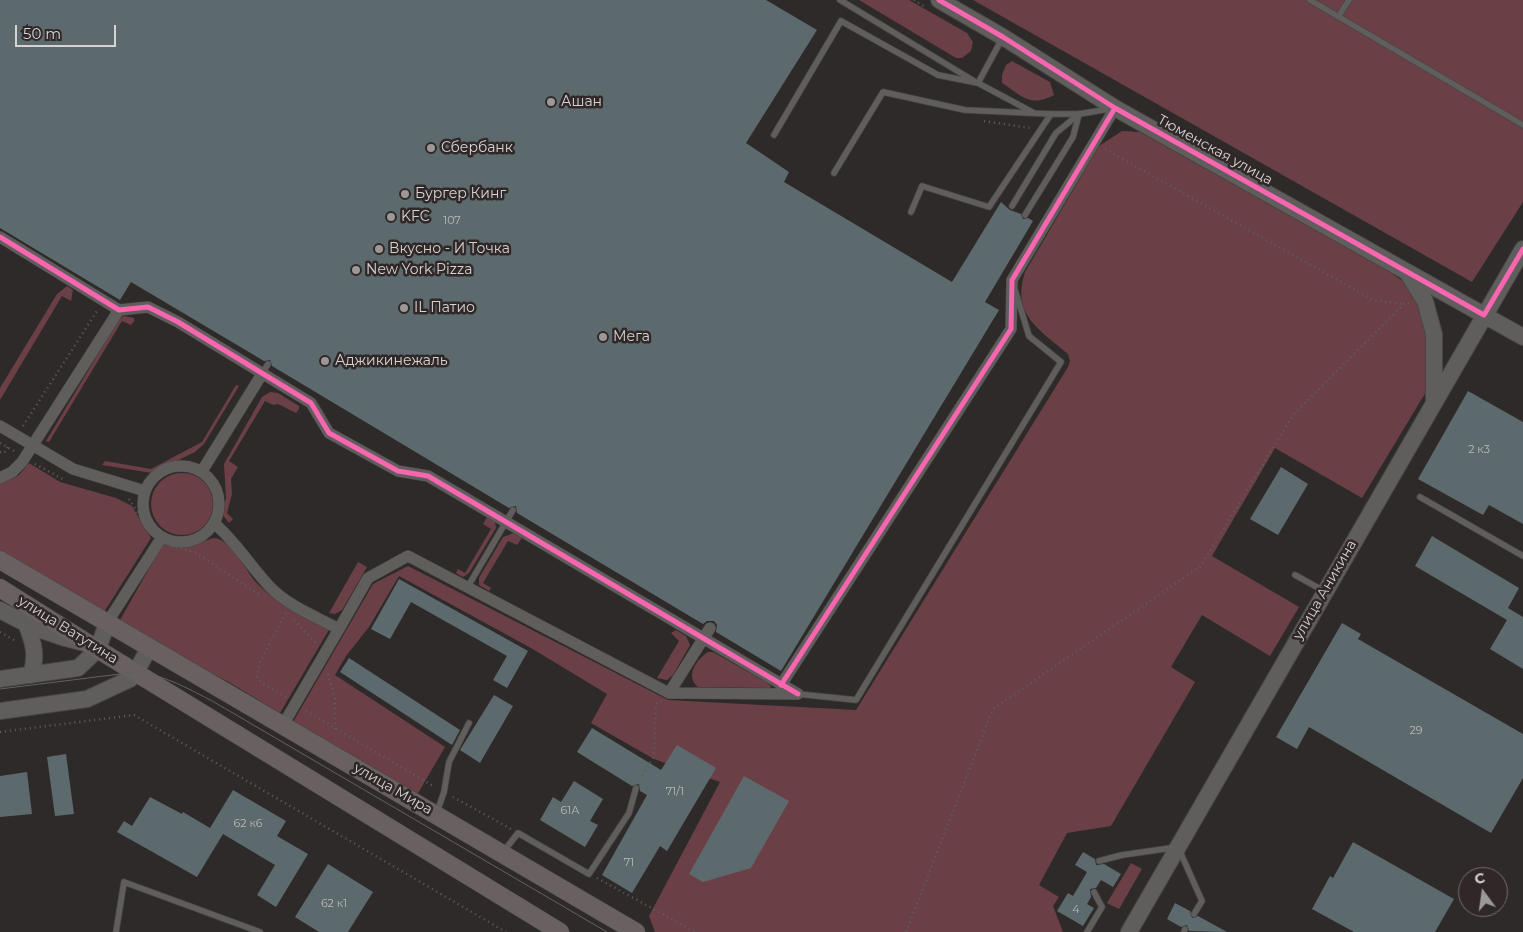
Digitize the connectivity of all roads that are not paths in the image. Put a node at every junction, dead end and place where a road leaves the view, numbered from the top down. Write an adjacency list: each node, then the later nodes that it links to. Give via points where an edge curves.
1 (840, 0): 7 (lane)
2 (939, 0): 6 (street, Тюменская улица)
3 (1310, 0): 5 (lane)
4 (1349, 0): 5 (lane)
5 (1338, 17): 12 (lane)
6 (1003, 37): 7 (lane); 8 (street, Тюменская улица)
7 (978, 83): 9 (lane); 13 (lane, via 938,75 841,21)
8 (1115, 108): 11 (lane); 20 (street, Тюменская улица); 21 (street)
9 (1036, 114): 10 (lane); 14 (lane, via 965,110 883,92)
10 (1051, 114): 11 (lane); 16 (lane, via 989,207 922,186)
11 (1079, 114): 15 (lane, via 1056,133); 17 (lane, via 1074,137)
12 (1523, 125)
13 (774, 135)
14 (834, 173)
15 (1012, 206)
16 (911, 212)
17 (1025, 214)
18 (0, 237): 22 (street)
19 (1523, 249): 23 (street, улица Аникина)
20 (1406, 270): 23 (street, Тюменская улица); 27 (street, via 1425,301 1434,334)
21 (1012, 280): 54 (street, via 1011,329 837,590); 56 (lane, via 1029,336 1061,362 856,700)
22 (119, 310): 26 (street, via 148,307); 29 (street)
23 (1484, 315): 24 (street, Тюменская улица); 27 (street, улица Аникина)
24 (1523, 337)
25 (268, 364): 26 (lane)
26 (262, 374): 30 (street); 35 (street, via 311,404 329,434 398,471 428,476)
27 (1434, 403): 43 (street, улица Аникина)
28 (0, 426): 29 (street)
29 (32, 446): 31 (street, via 12,472); 32 (street, via 73,469)
30 (202, 471): 32 (street, via 186,466 169,467 155,476); 36 (street, via 214,484 220,501)
31 (0, 478)
32 (145, 490): 37 (street, via 145,517)
33 (1420, 497): 38 (lane)
34 (513, 510): 35 (lane)
35 (506, 522): 41 (lane); 48 (street)
36 (214, 524): 37 (street, via 197,539 173,542); 47 (street, via 228,535 288,608)
37 (160, 539): 45 (street)
38 (1523, 556)
39 (0, 560): 45 (main road, улица Ватутина)
40 (1295, 575): 43 (lane)
41 (467, 588): 47 (street, via 408,556 368,578); 55 (street)
42 (3, 590): 49 (main road, улица Ватутина)
43 (1325, 591): 62 (street, улица Аникина)
44 (0, 610): 46 (street)
45 (107, 622): 49 (street); 50 (main road, улица Мира)
46 (28, 626): 49 (street); 52 (street, via 35,647)
47 (339, 629): 59 (street)
48 (707, 634): 54 (street); 55 (street)
49 (93, 647): 51 (main road, улица Ватутина); 52 (street, via 78,668)
50 (149, 648): 51 (street); 59 (main road, улица Мира)
51 (136, 672): 57 (street, via 130,679 87,699); 69 (main road)
52 (31, 675): 53 (street)
53 (0, 679)
54 (780, 685): 56 (street)
55 (669, 693): 56 (street)
56 (798, 694)
57 (0, 711)
58 (469, 723): 61 (lane, via 449,762)
59 (283, 725): 61 (main road, улица Мира)
60 (636, 788): 63 (lane, via 629,813 589,874 518,833)
61 (436, 814): 63 (main road, улица Мира)
62 (1178, 847): 64 (lane); 66 (lane, via 1202,901); 72 (street, улица Аникина)
63 (503, 853): 70 (main road, улица Мира)
64 (1099, 861)
65 (1094, 892): 71 (lane, via 1102,907)
66 (1194, 914)
67 (116, 932): 68 (lane, via 124,882)
68 (260, 932)
69 (560, 932)
70 (636, 932)
71 (1087, 932)
72 (1129, 932)

